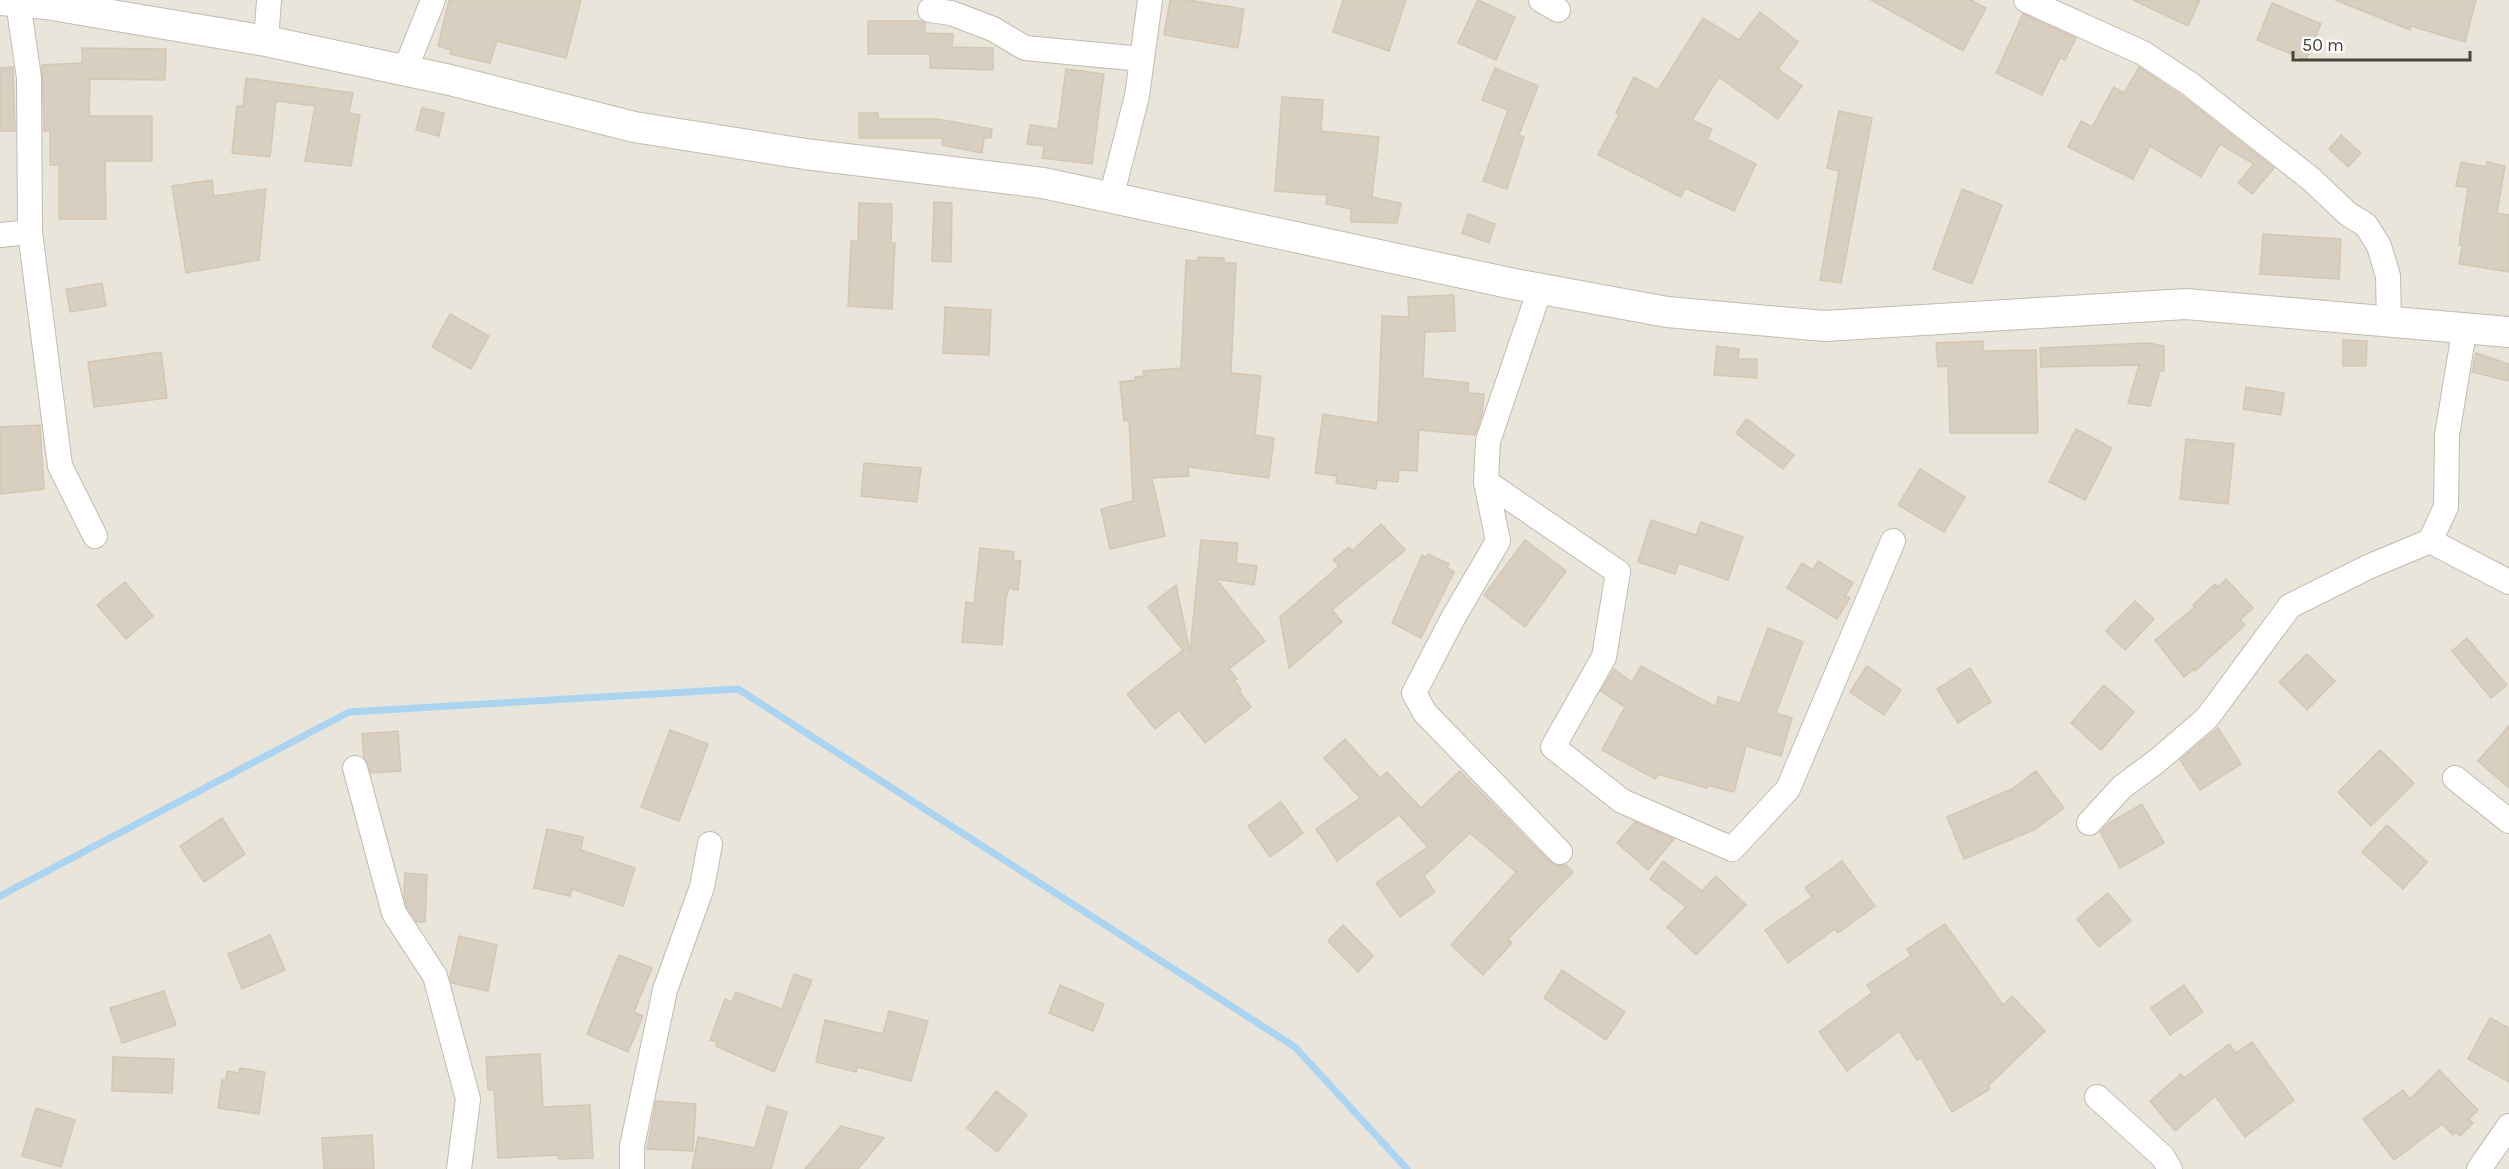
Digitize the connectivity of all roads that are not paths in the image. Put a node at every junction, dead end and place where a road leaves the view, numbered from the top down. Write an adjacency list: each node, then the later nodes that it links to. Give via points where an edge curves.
1 (269, 0): 7 (street)
2 (433, 0): 9 (street)
3 (1150, 0): 8 (street)
4 (2026, 0): 14 (street, via 2143,53 2200,92 2366,225 2379,246 2388,276)
5 (9, 1): 7 (street); 11 (street, via 29,78)
6 (930, 10): 8 (street, via 951,13 993,29 1025,48)
7 (266, 41): 9 (street)
8 (1142, 60): 10 (street, via 1137,96)
9 (405, 70): 10 (street, via 634,127 805,154 1043,183)
10 (1111, 198): 13 (street)
11 (30, 232): 12 (street); 18 (street, via 60,466)
12 (0, 235)
13 (1540, 289): 14 (street, via 1666,312 1825,326 2186,304); 17 (street, via 1488,441)
14 (2389, 322): 15 (street)
15 (2465, 326): 16 (street); 20 (street, via 2447,435 2446,507)
16 (2509, 332)
17 (1486, 482): 19 (street, via 1618,572 1604,657 1553,747 1622,801 1732,849 1788,789); 27 (street, via 1498,541 1414,693 1425,714)
18 (95, 536)
19 (1893, 541)
20 (2430, 541): 21 (street); 25 (street, via 2290,606 2207,718 2122,787)
21 (2509, 582)
22 (355, 768): 30 (street, via 394,913 435,976 468,1099)
23 (2455, 778): 24 (street)
24 (2509, 821)
25 (2089, 823)
26 (710, 844): 31 (street, via 702,887 665,990 633,1146)
27 (1560, 852)
28 (2097, 1097): 32 (street, via 2163,1157)
29 (2509, 1126): 33 (street)
30 (459, 1169)
31 (632, 1169)
32 (2170, 1169)
33 (2479, 1169)

